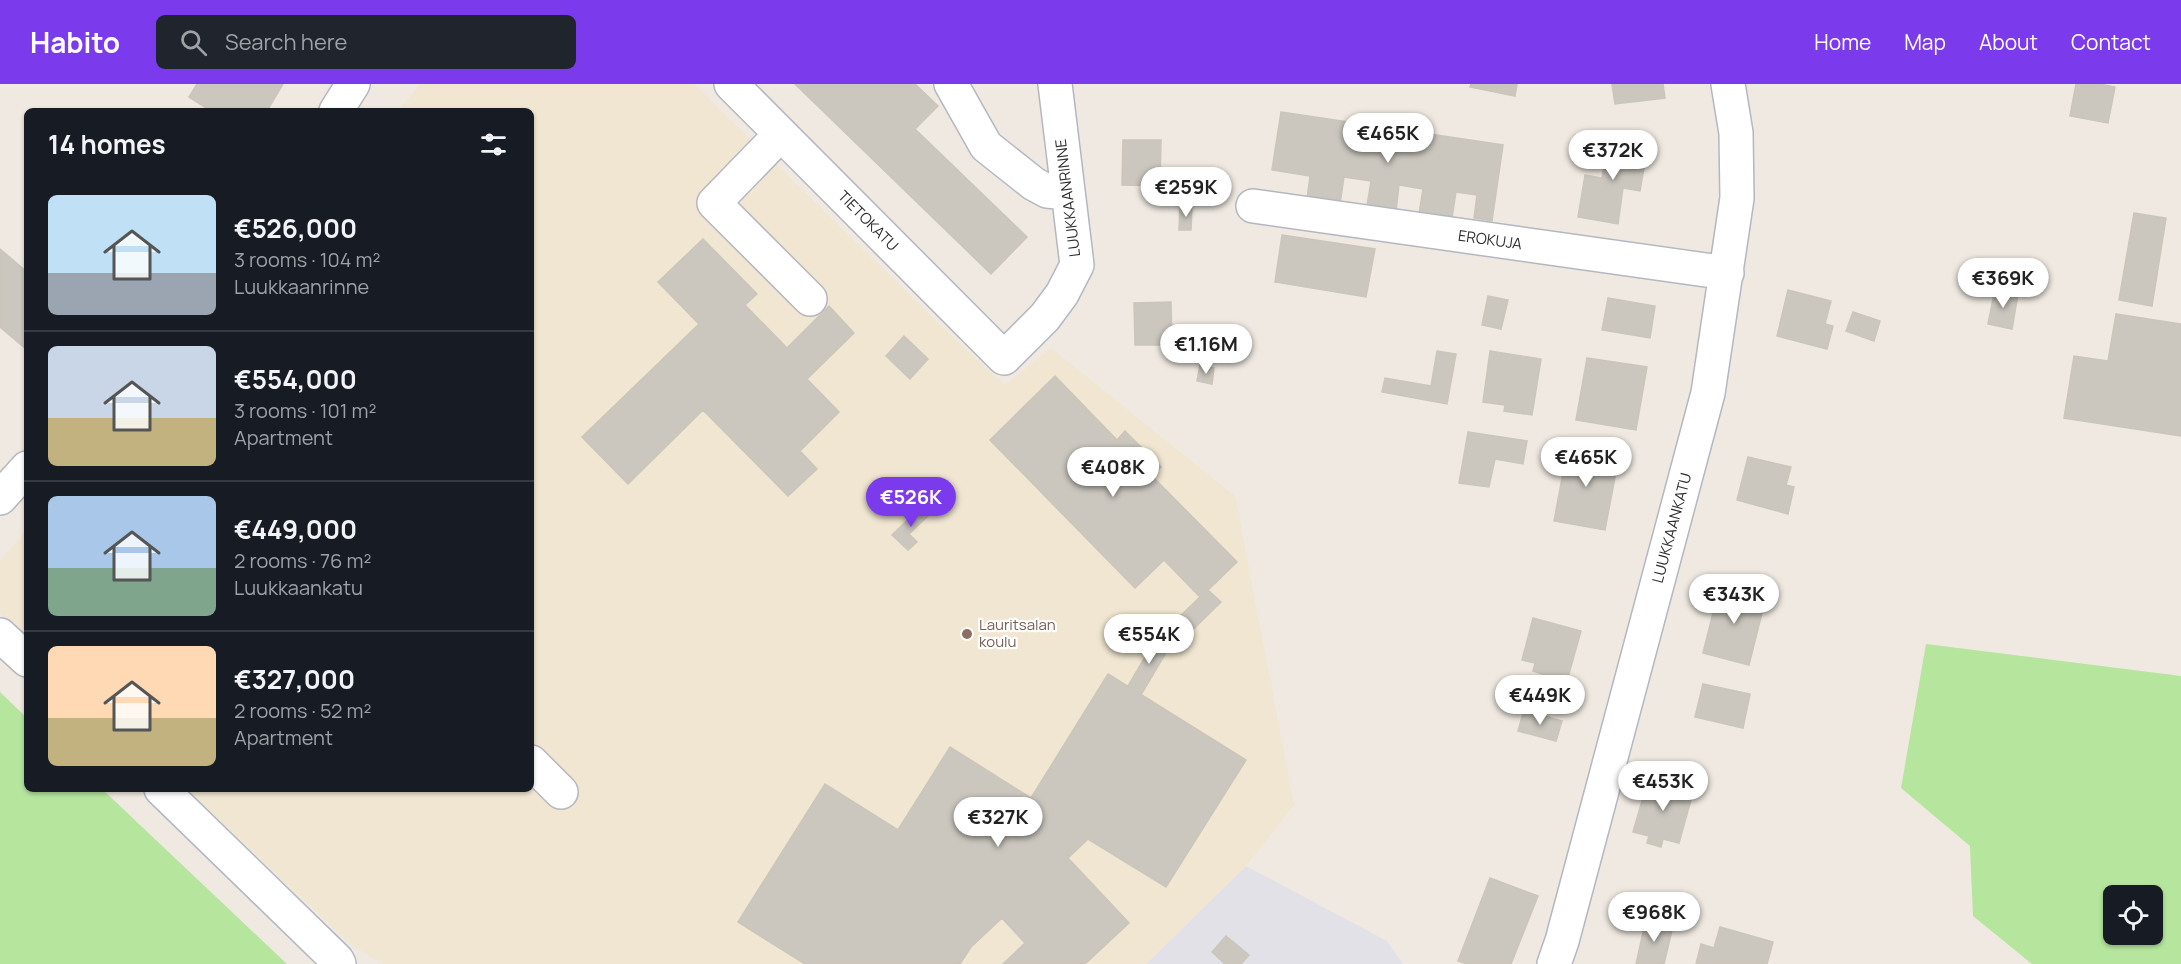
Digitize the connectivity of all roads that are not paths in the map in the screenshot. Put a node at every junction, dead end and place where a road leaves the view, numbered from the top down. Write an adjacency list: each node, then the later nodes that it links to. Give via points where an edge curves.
1 (353, 84): 6 (street)
2 (731, 84): 7 (street, TIETOKATU)
3 (951, 84): 8 (street, via 986,146 1034,184 1047,191)
4 (1054, 84): 8 (street, LUUKKAANRINNE)
5 (1728, 84): 10 (street, LUUKKAANKATU, via 1736,133 1737,198)
6 (338, 108)
7 (781, 134): 11 (street, via 714,204); 12 (street, TIETOKATU)
8 (1068, 193): 12 (street, LUUKKAANRINNE, via 1077,265 1045,316)
9 (1253, 206): 10 (street, EROKUJA)
10 (1728, 273): 21 (street, LUUKKAANKATU, via 1708,393)
11 (810, 299)
12 (1004, 358)
13 (24, 471): 14 (street)
14 (0, 498)
15 (0, 635): 16 (street)
16 (24, 657)
17 (534, 765): 19 (street)
18 (164, 792): 20 (street)
19 (561, 792)
20 (339, 964)
21 (1554, 964)

